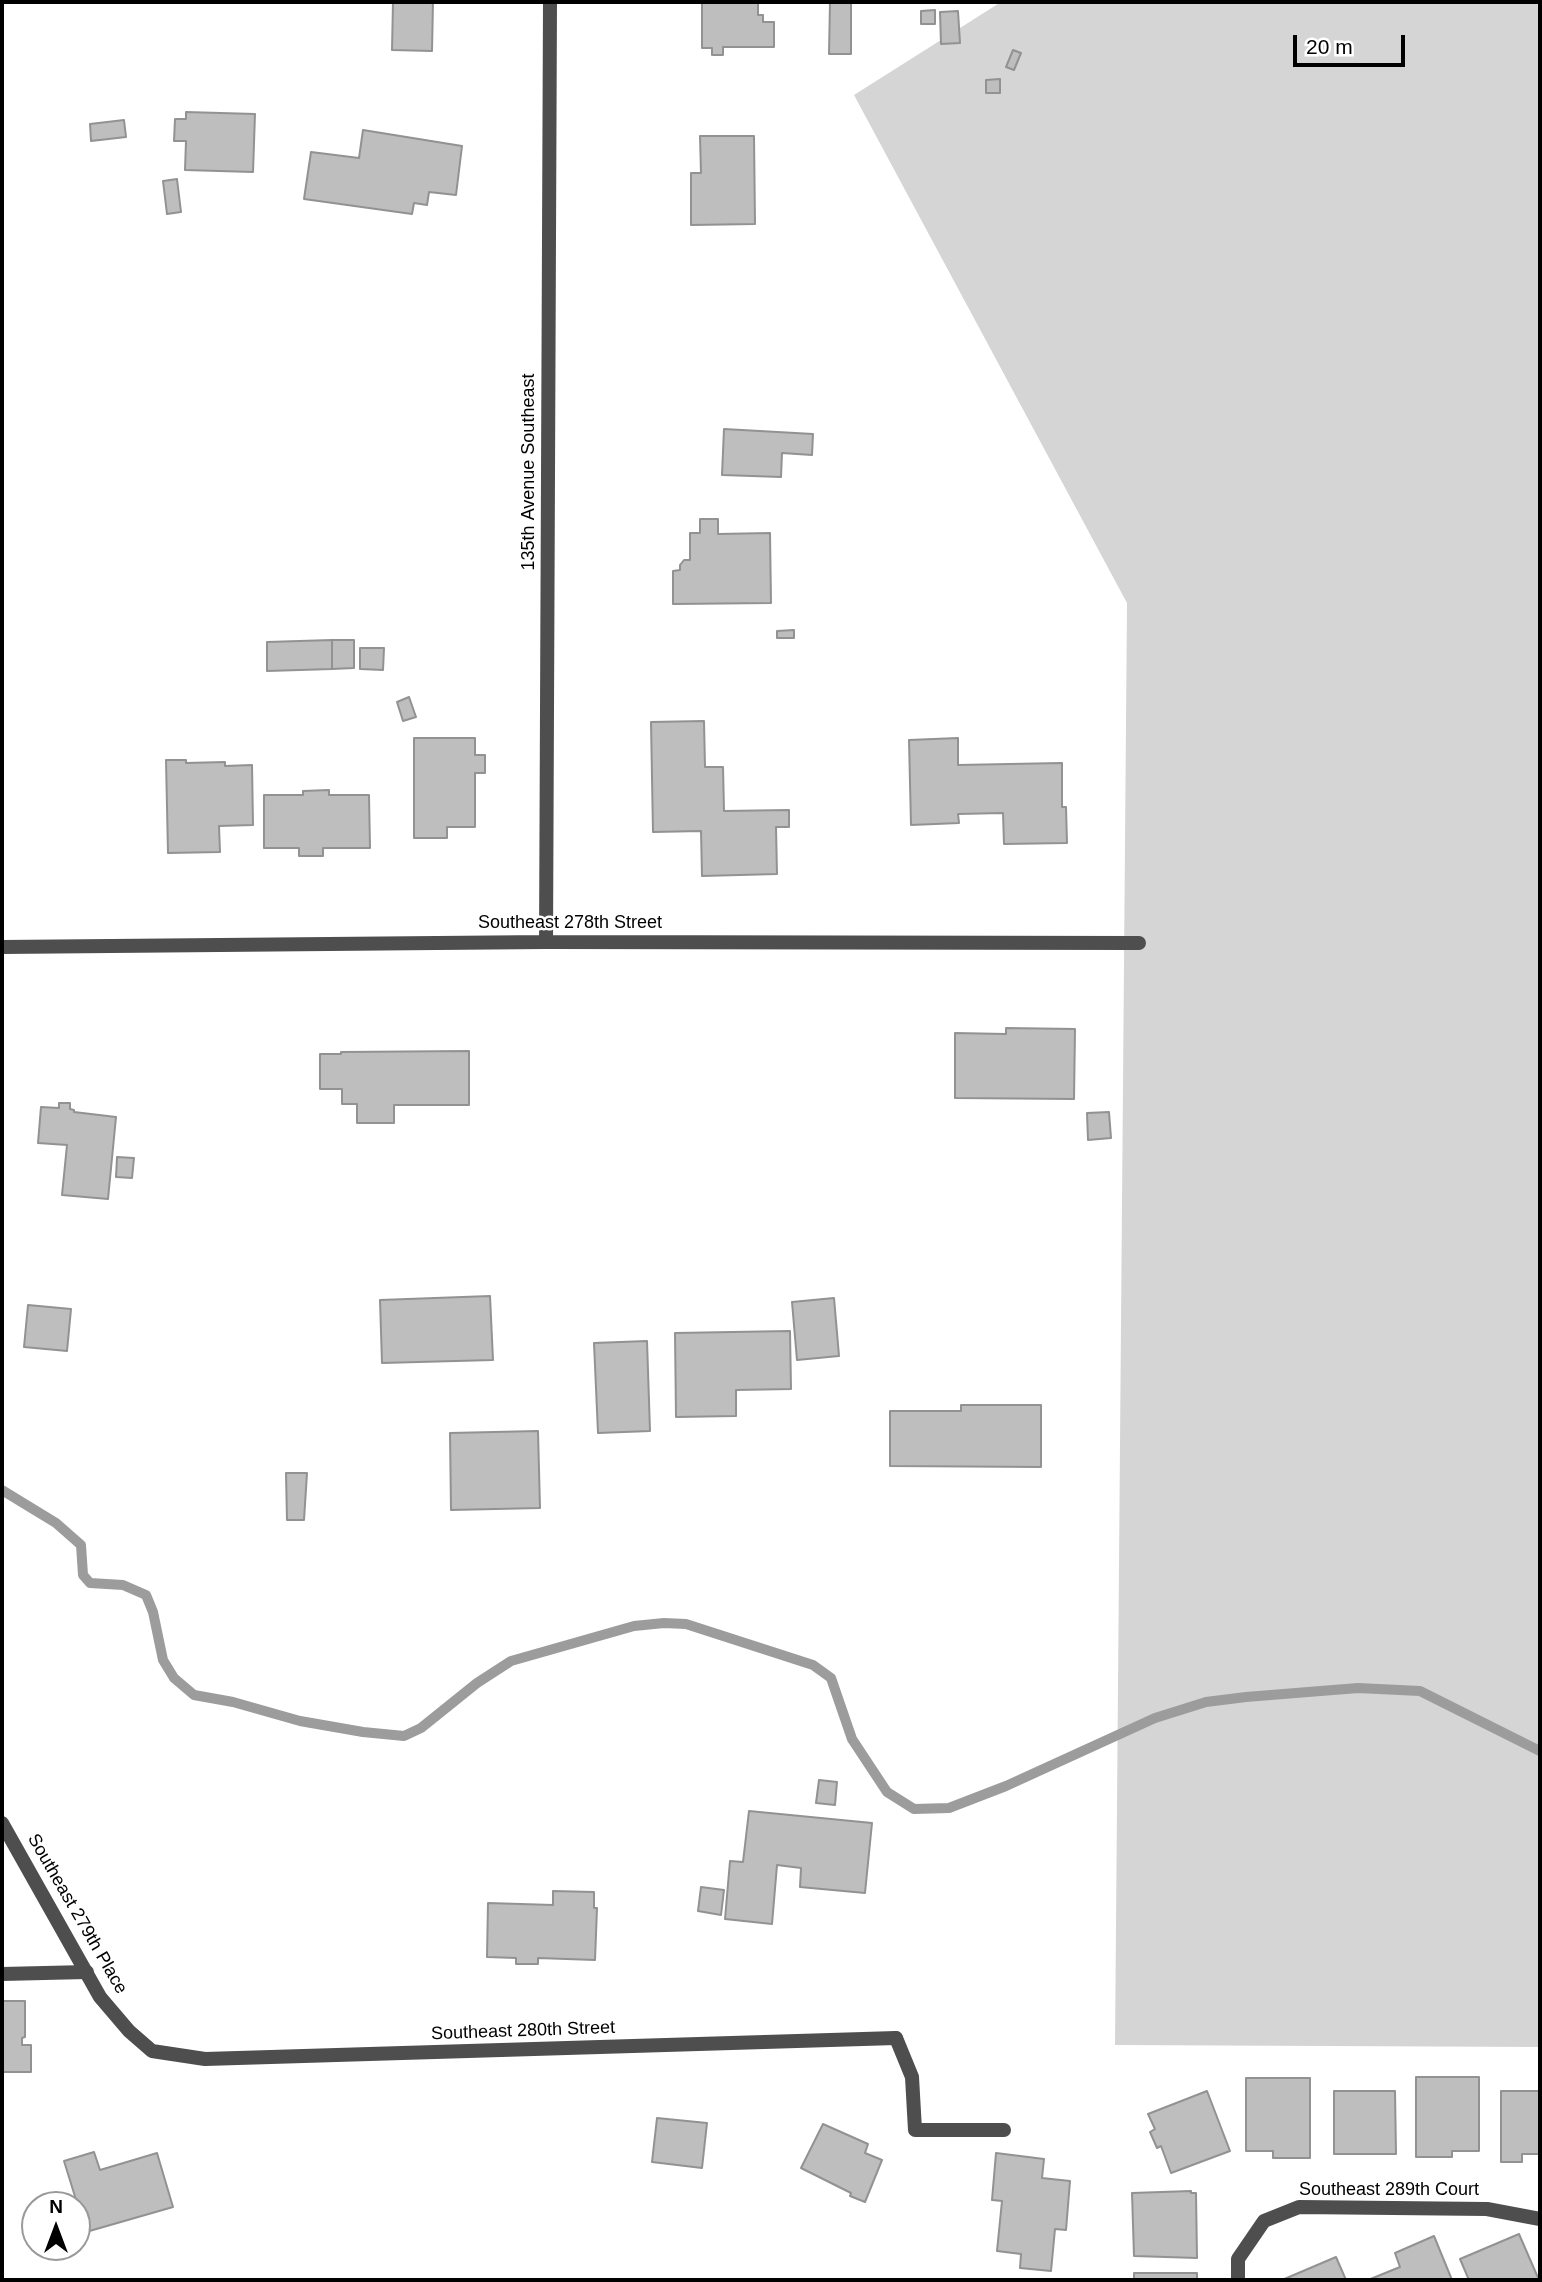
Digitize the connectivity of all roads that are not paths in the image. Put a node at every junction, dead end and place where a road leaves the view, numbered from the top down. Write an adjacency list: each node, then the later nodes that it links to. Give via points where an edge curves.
1 (550, 2): 2 (street, 135th Avenue Southeast)
2 (547, 942): 3 (street, Southeast 278th Street); 4 (street, Southeast 278th Street)
3 (1139, 943)
4 (2, 947)
5 (2, 1823): 6 (street, Southeast 279th Place)
6 (86, 1972): 7 (street); 8 (street, Southeast 279th Place, via 100,1997)
7 (2, 1974)
8 (152, 2051): 9 (street, Southeast 280th Street, via 219,2059 896,2038 912,2077 915,2130)
9 (1004, 2130)
10 (1540, 2219): 11 (street, Southeast 289th Court, via 1487,2209 1299,2207 1264,2221 1238,2259)
11 (1238, 2280)

